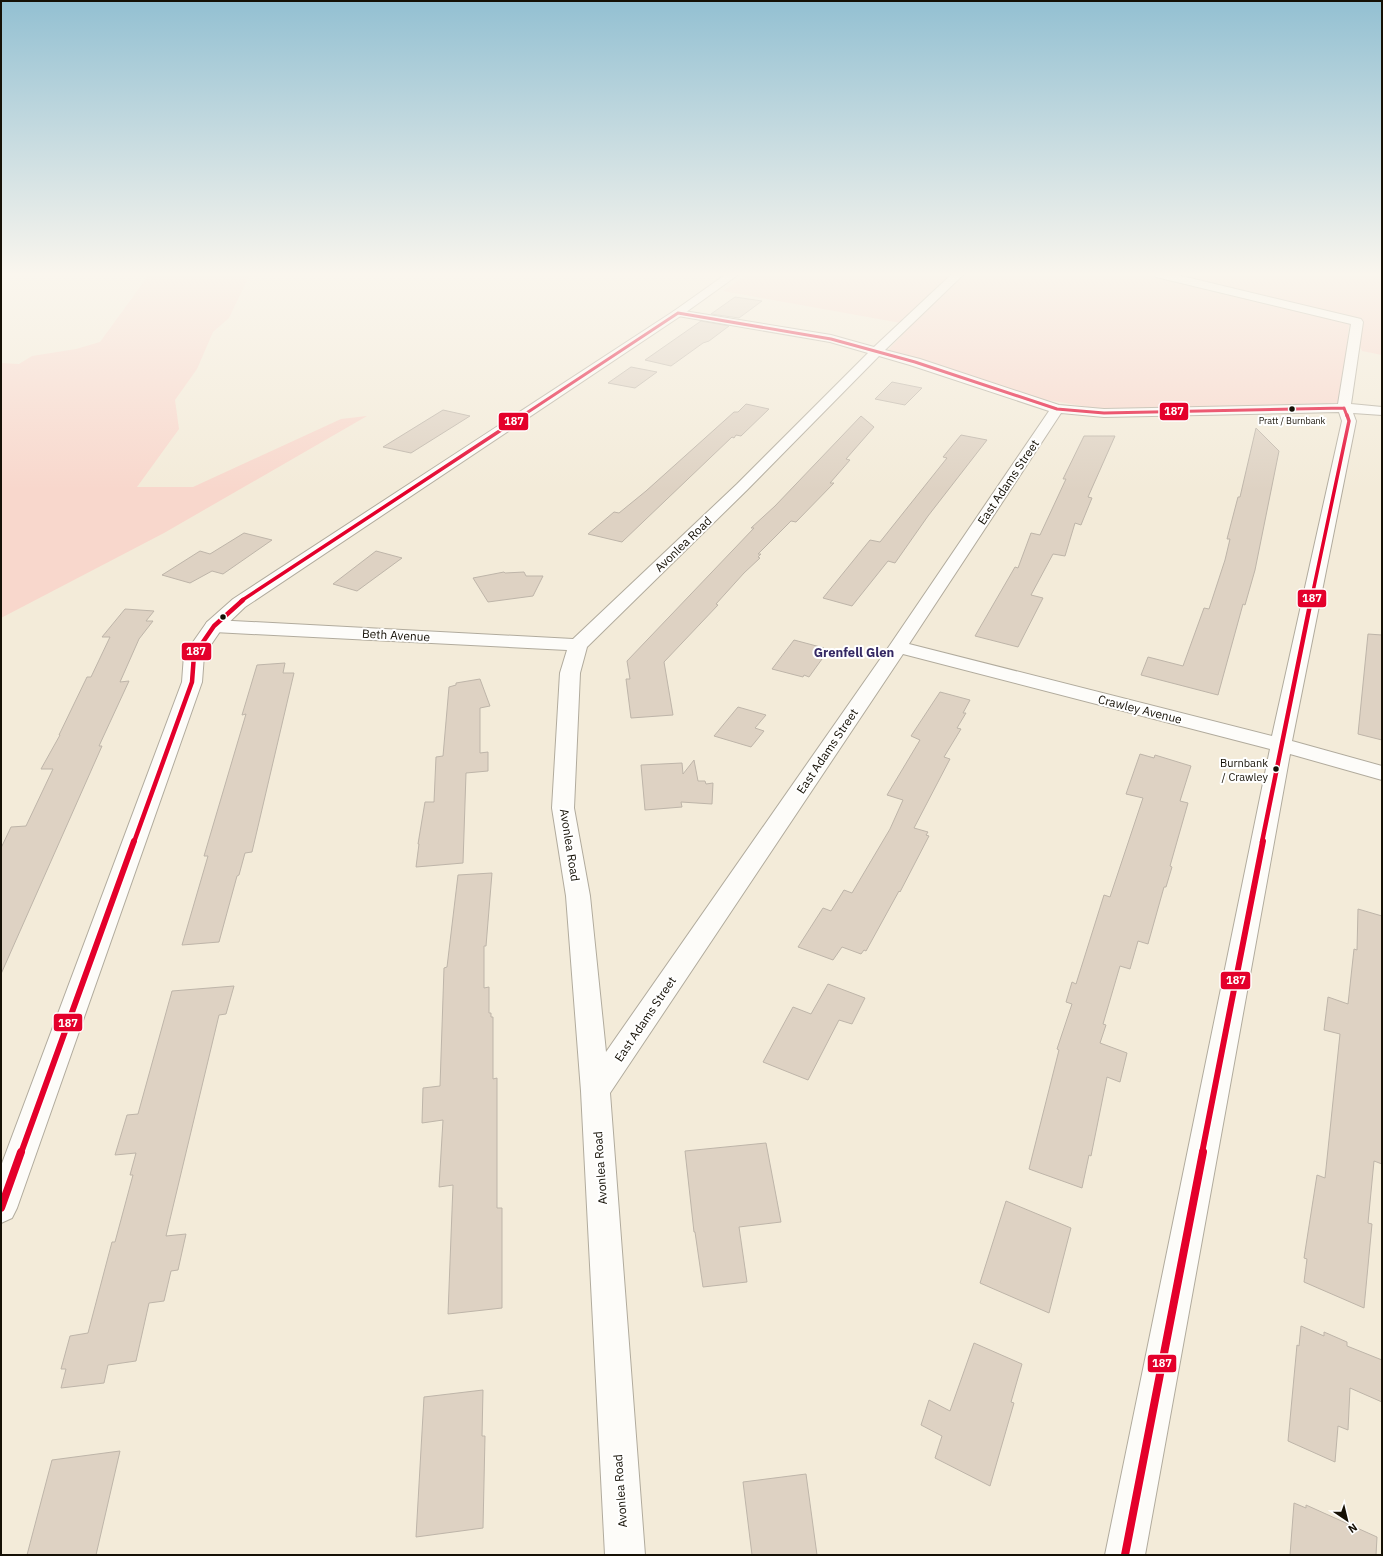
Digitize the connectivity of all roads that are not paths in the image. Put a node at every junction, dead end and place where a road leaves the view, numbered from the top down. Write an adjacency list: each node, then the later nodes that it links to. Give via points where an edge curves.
1 (630, 345): 9 (street, via 239,603)
2 (853, 345): 5 (street)
3 (884, 345): 5 (street, Avonlea Road)
4 (1354, 345): 6 (street)
5 (878, 351): 7 (street); 10 (street, Avonlea Road)
6 (1344, 408): 7 (street, via 1104,413); 8 (street); 12 (street, via 1350,421)
7 (1056, 409): 11 (street, East Adams Street)
8 (1382, 411)
9 (214, 626): 10 (street, Beth Avenue); 15 (street, via 194,655 192,682)
10 (578, 645): 14 (street, Avonlea Road, via 570,673 563,808 578,896)
11 (898, 647): 12 (street, Crawley Avenue); 14 (street, East Adams Street)
12 (1282, 745): 13 (street, Crawley Avenue); 17 (street)
13 (1382, 773)
14 (595, 1091): 16 (street, Avonlea Road)
15 (1, 1208)
16 (624, 1555)
17 (1125, 1555)

